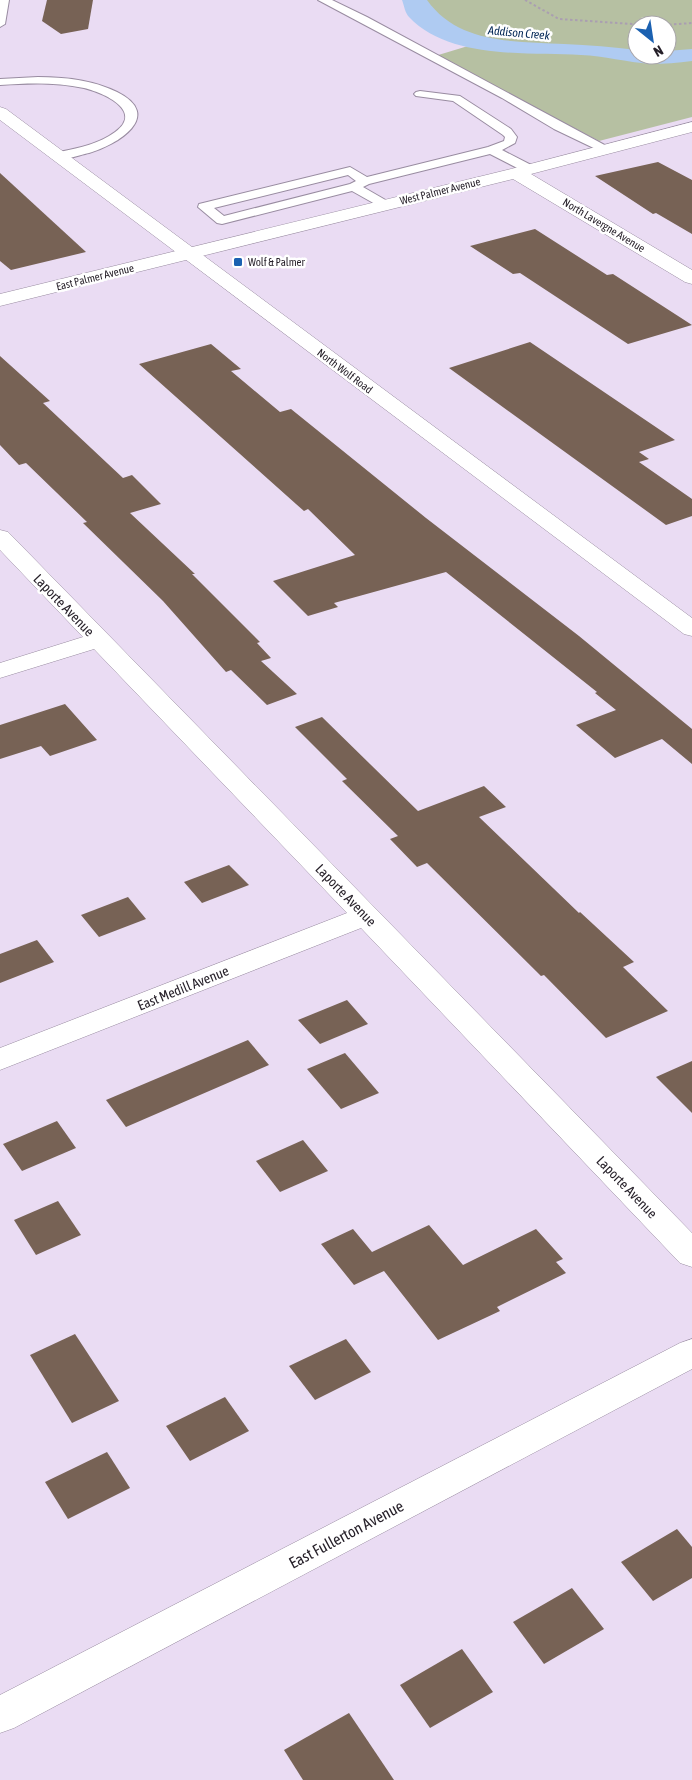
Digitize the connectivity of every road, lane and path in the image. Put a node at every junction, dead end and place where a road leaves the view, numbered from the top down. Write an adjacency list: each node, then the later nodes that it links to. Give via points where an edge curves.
1 (322, 0): 12 (lane)
2 (525, 0): 6 (path, via 559,19)
3 (3, 2): 5 (lane)
4 (692, 23): 7 (path)
5 (0, 24)
6 (627, 24)
7 (677, 24)
8 (0, 82): 14 (lane, via 52,80 84,84 110,93 126,104 131,118 123,132 102,145)
9 (420, 94): 13 (lane, via 456,98 507,132 511,137 509,143)
10 (0, 112): 14 (street, North Wolf Road)
11 (692, 127): 12 (street, West Palmer Avenue)
12 (606, 149): 15 (street, West Palmer Avenue)
13 (492, 150): 15 (lane); 16 (lane)
14 (59, 156): 18 (street, North Wolf Road)
15 (522, 171): 17 (street, West Palmer Avenue); 19 (street, North Lavergne Avenue)
16 (360, 184): 16 (lane, via 222,220 204,207 350,171); 17 (lane)
17 (384, 205): 18 (street, West Palmer Avenue)
18 (187, 253): 20 (street, East Palmer Avenue); 22 (street, North Wolf Road)
19 (692, 278)
20 (1, 301)
21 (0, 537): 23 (street, Laporte Avenue)
22 (692, 630)
23 (97, 640): 24 (street); 25 (street, Laporte Avenue)
24 (0, 671)
25 (366, 916): 26 (street, East Medill Avenue); 27 (street, Laporte Avenue)
26 (0, 1060)
27 (692, 1254)
28 (692, 1353): 29 (street, East Fullerton Avenue)
29 (0, 1715)

